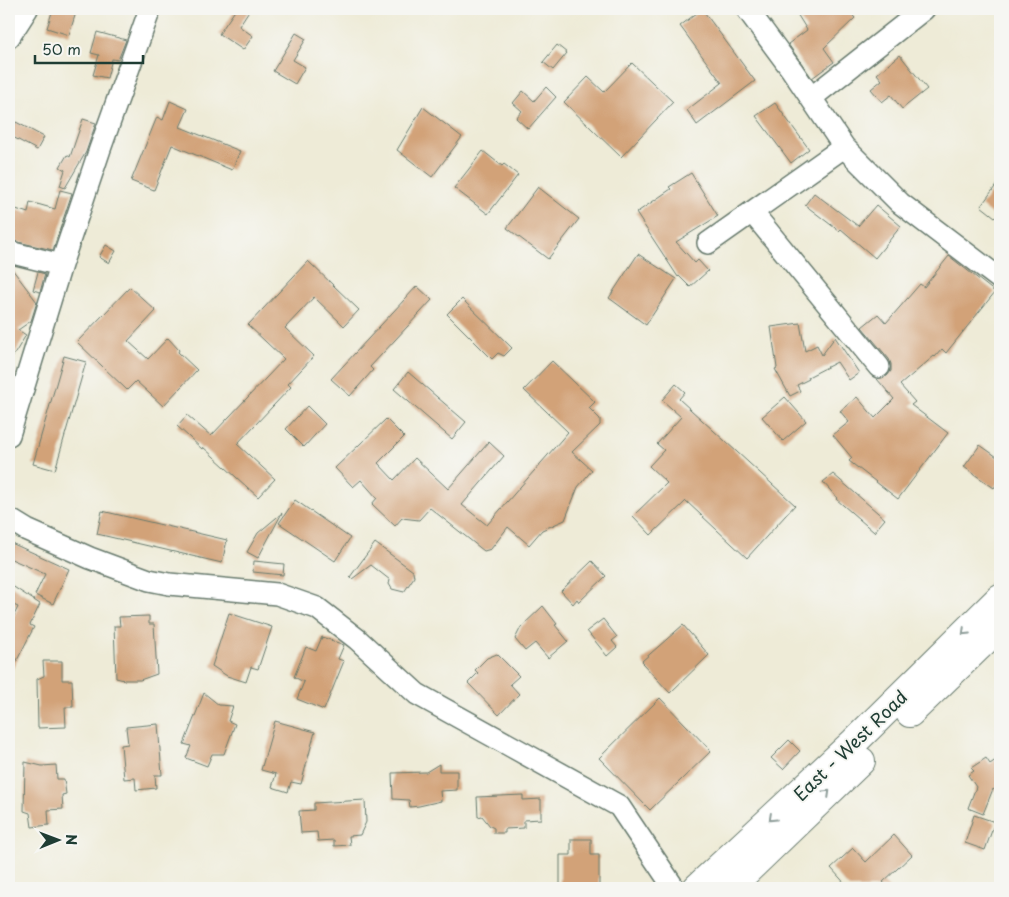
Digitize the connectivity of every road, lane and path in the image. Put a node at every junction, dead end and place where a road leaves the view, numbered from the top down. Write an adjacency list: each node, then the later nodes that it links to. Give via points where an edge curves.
1 (27, 9): 5 (street)
2 (150, 9): 11 (street)
3 (746, 9): 6 (street)
4 (924, 9): 6 (street)
5 (9, 37)
6 (811, 98): 7 (street)
7 (844, 147): 8 (street); 12 (street, via 900,203)
8 (752, 212): 9 (street); 13 (street)
9 (708, 243)
10 (9, 252): 11 (street)
11 (61, 265): 14 (street)
12 (1000, 279)
13 (879, 367)
14 (9, 435)
15 (9, 519): 18 (street, via 90,558 149,580 277,594 317,608 431,704 619,806)
16 (1000, 598): 19 (main road, East - West Road, one-way to 19, via 854,742)
17 (1000, 626): 20 (main road, East - West Road, one-way to 17)
18 (674, 888)
19 (697, 888)
20 (729, 888)

